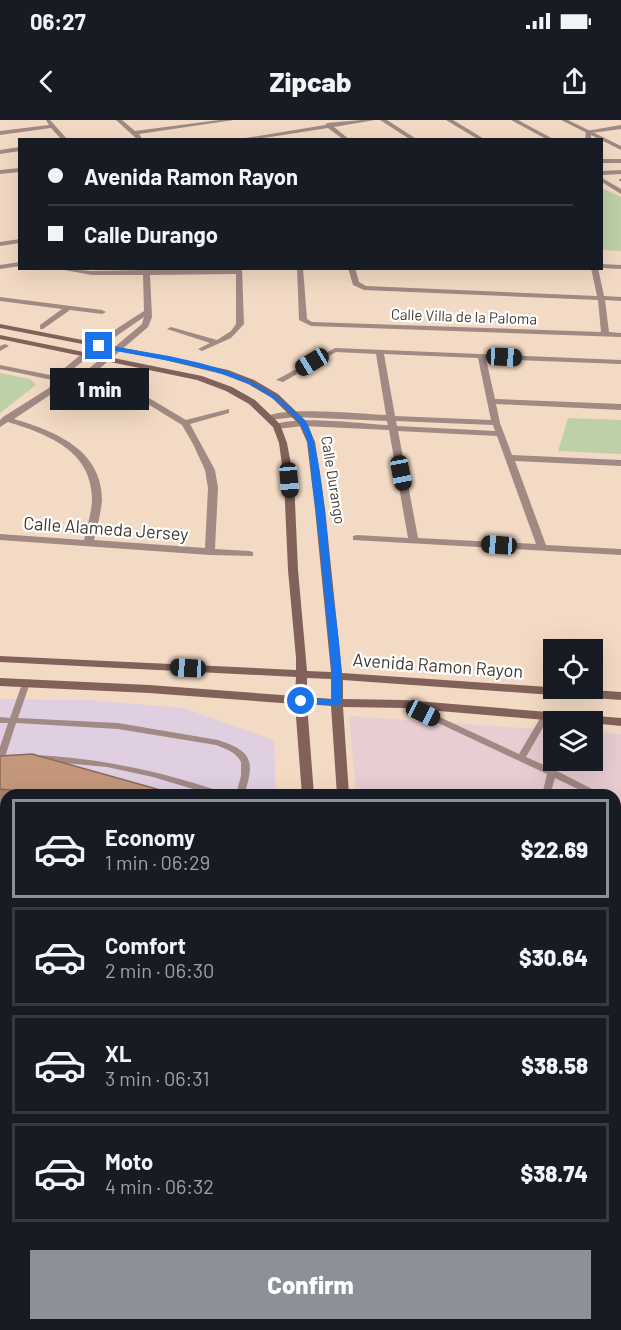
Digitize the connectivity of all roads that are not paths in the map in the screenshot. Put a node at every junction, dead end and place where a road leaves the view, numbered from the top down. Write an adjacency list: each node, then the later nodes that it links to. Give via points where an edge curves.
1 (47, 120): 12 (street)
2 (119, 120): 17 (street)
3 (191, 120): 11 (street)
4 (231, 120): 11 (street)
5 (320, 120): 13 (street)
6 (372, 120): 13 (street)
7 (383, 120): 24 (street)
8 (449, 120): 25 (street)
9 (514, 120): 26 (street)
10 (564, 120): 15 (street)
11 (198, 125): 17 (street)
12 (53, 126): 16 (street); 19 (street)
13 (328, 126): 18 (street); 23 (street)
14 (621, 127): 15 (street)
15 (588, 132): 27 (street); 28 (street)
16 (0, 133)
17 (135, 133): 20 (street)
18 (272, 134): 21 (street); 22 (street)
19 (64, 138)
20 (139, 138)
21 (248, 138)
22 (277, 138)
23 (345, 138)
24 (413, 138)
25 (480, 138)
26 (549, 138)
27 (588, 138)
28 (600, 138)
29 (603, 139): 30 (street)
30 (621, 148)
31 (18, 149): 32 (street)
32 (0, 152)
33 (603, 160): 34 (street)
34 (621, 161)
35 (18, 170): 36 (street)
36 (0, 172)
37 (621, 172): 39 (street)
38 (603, 173): 39 (street)
39 (611, 173): 41 (street)
40 (603, 181): 42 (street)
41 (621, 181)
42 (621, 192)
43 (18, 241): 44 (street)
44 (0, 244)
45 (18, 264): 47 (street)
46 (603, 266): 48 (street)
47 (0, 267)
48 (621, 267)
49 (70, 270): 54 (street)
50 (238, 270): 54 (street); 68 (street, via 240,324)
51 (300, 270): 66 (street, Calle Villa de la Paloma, via 303,320 307,322)
52 (352, 270): 56 (street, via 359,287)
53 (594, 270): 56 (street)
54 (146, 273): 60 (street)
55 (0, 298): 58 (street)
56 (601, 298): 57 (street); 66 (street)
57 (621, 299)
58 (67, 309): 59 (street); 62 (street)
59 (102, 312)
60 (147, 312): 63 (street); 65 (street, via 148,320)
61 (0, 326): 70 (main road, Calle Durango)
62 (43, 327)
63 (122, 329): 65 (street); 70 (street)
64 (171, 329): 68 (street)
65 (138, 332): 71 (street)
66 (605, 334): 67 (street, Calle Villa de la Paloma)
67 (621, 335)
68 (218, 343): 72 (street)
69 (2, 344): 74 (main road)
70 (99, 346): 71 (main road, Calle Durango); 74 (street)
71 (118, 349): 76 (street); 87 (main road, Calle Durango, via 225,372 267,392)
72 (202, 349)
73 (379, 351): 75 (street); 80 (street, via 335,350); 92 (street)
74 (87, 354): 76 (main road); 79 (street)
75 (481, 356): 77 (street); 84 (street)
76 (107, 358): 81 (street); 88 (main road, via 219,385 252,402)
77 (621, 362)
78 (0, 368): 79 (street)
79 (57, 378): 81 (street); 83 (street)
80 (280, 380)
81 (74, 382): 83 (street)
82 (119, 384): 90 (street)
83 (53, 389): 89 (street)
84 (491, 401): 85 (street); 93 (street)
85 (621, 407)
86 (226, 411): 90 (street)
87 (296, 414): 88 (street); 91 (main road, Calle Durango); 92 (street)
88 (270, 417): 94 (main road)
89 (3, 421): 101 (street, via 49,432 73,446 87,462 97,498)
90 (185, 423): 103 (street, Calle Alameda Jersey, via 210,470)
91 (303, 423): 92 (street); 94 (street); 108 (main road, Calle Durango, via 311,442)
92 (391, 423): 93 (street); 95 (street); 100 (street)
93 (496, 423): 95 (street)
94 (277, 426): 107 (main road, via 289,480)
95 (500, 434): 96 (street)
96 (508, 458): 97 (street); 102 (street)
97 (621, 463)
98 (0, 537): 101 (street, Calle Alameda Jersey)
99 (357, 538): 100 (street)
100 (413, 540): 102 (street)
101 (88, 543): 103 (street, Calle Alameda Jersey)
102 (542, 548): 104 (street)
103 (210, 552): 105 (street, Calle Alameda Jersey)
104 (621, 552)
105 (249, 554)
106 (0, 659): 107 (main road, Avenida Ramon Rayon)
107 (302, 675): 108 (main road, Avenida Ramon Rayon); 112 (main road)
108 (337, 676): 111 (main road, Avenida Ramon Rayon); 113 (main road, Calle Durango)
109 (0, 682): 110 (main road)
110 (26, 683): 112 (main road); 117 (lane)
111 (621, 696)
112 (301, 701): 113 (main road); 128 (main road)
113 (337, 703): 114 (main road); 129 (main road, Calle Durango)
114 (404, 704): 115 (main road); 122 (lane)
115 (543, 717)
116 (0, 720): 117 (lane)
117 (15, 720): 121 (lane); 127 (lane, via 118,726 226,745 243,755 248,769)
118 (543, 720): 122 (lane)
119 (603, 721): 120 (main road)
120 (621, 722)
121 (1, 757): 123 (lane)
122 (522, 757): 125 (lane)
123 (12, 758)
124 (24, 758): 126 (lane, via 69,759 130,768)
125 (552, 772): 130 (lane); 131 (lane)
126 (202, 789)
127 (242, 789)
128 (308, 789)
129 (343, 789)
130 (548, 789)
131 (585, 789)

